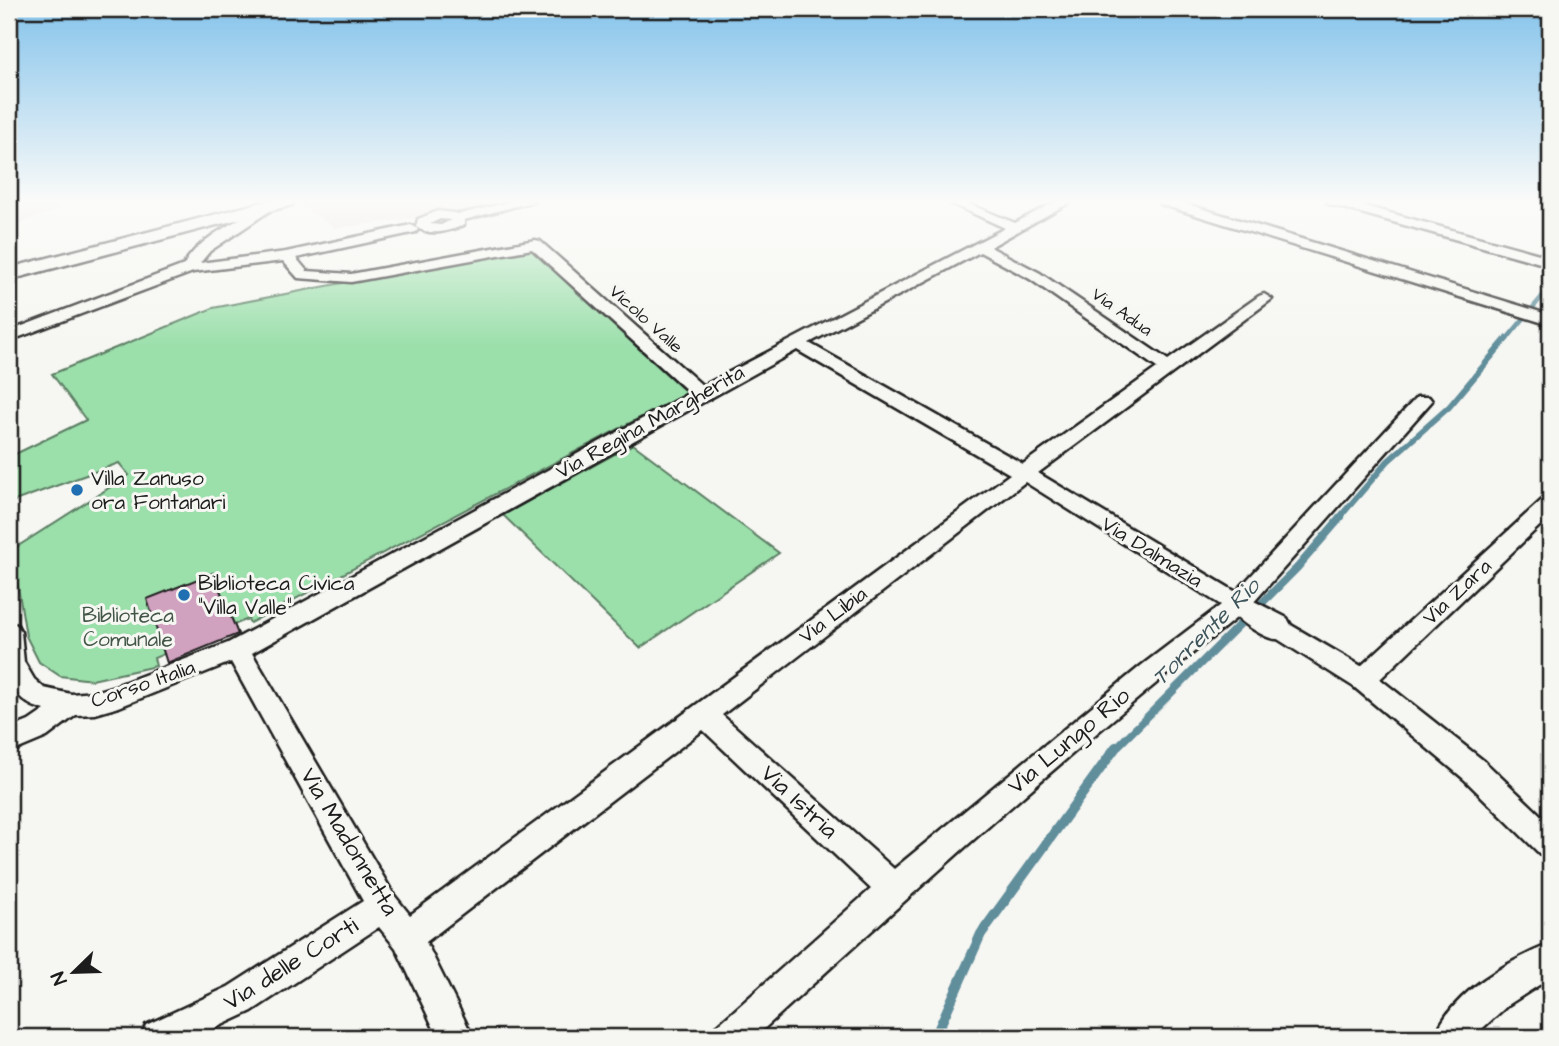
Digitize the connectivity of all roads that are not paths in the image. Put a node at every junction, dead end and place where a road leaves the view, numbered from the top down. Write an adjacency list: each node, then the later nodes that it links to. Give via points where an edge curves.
1 (103, 250): 13 (main road)
2 (203, 250): 12 (street)
3 (319, 250): 10 (street)
4 (504, 250): 10 (street, Vicolo Valle, via 351,278 303,275)
5 (541, 250): 19 (street, Vicolo Valle)
6 (975, 250): 17 (street, Via Regina Margherita)
7 (985, 250): 18 (street, Via Adua, via 1035,276)
8 (1323, 250): 15 (street)
9 (1508, 250): 11 (street)
10 (286, 256): 12 (street)
11 (1545, 260)
12 (190, 268): 16 (street)
13 (9, 274)
14 (1264, 299): 18 (street, Via Libia)
15 (1550, 320)
16 (9, 336)
17 (797, 343): 19 (street, Via Regina Margherita); 21 (street, Via Dalmazia)
18 (1168, 368): 21 (street, Via Libia)
19 (701, 394): 26 (street, Via Regina Margherita)
20 (1423, 401): 23 (street, Via Lungo Rio)
21 (1024, 473): 23 (street, Via Dalmazia); 29 (street, Via Libia)
22 (1550, 504): 27 (street, Via Zara)
23 (1241, 606): 24 (main road, Via Dalmazia); 32 (street, Via Lungo Rio, via 1151,672)
24 (1276, 627): 27 (street, Via Dalmazia)
25 (9, 632): 28 (street, Corso Italia, via 12,663 25,685 36,697)
26 (237, 650): 28 (street, Corso Italia, via 119,696); 33 (street, Via Madonnetta)
27 (1363, 680): 31 (street, Via Dalmazia, via 1474,770)
28 (71, 705): 30 (street, via 38,729)
29 (704, 714): 32 (street, Via Istria); 34 (street, Via Libia)
30 (9, 741)
31 (1550, 844)
32 (894, 889): 38 (street, Via Lungo Rio)
33 (383, 906): 34 (street, Via Madonnetta); 36 (street, Via delle Corti, via 240,999)
34 (407, 937): 37 (street, Via Madonnetta)
35 (1550, 960): 39 (street, via 1509,983 1467,1016)
36 (158, 1037)
37 (456, 1037)
38 (730, 1037)
39 (1452, 1037)

